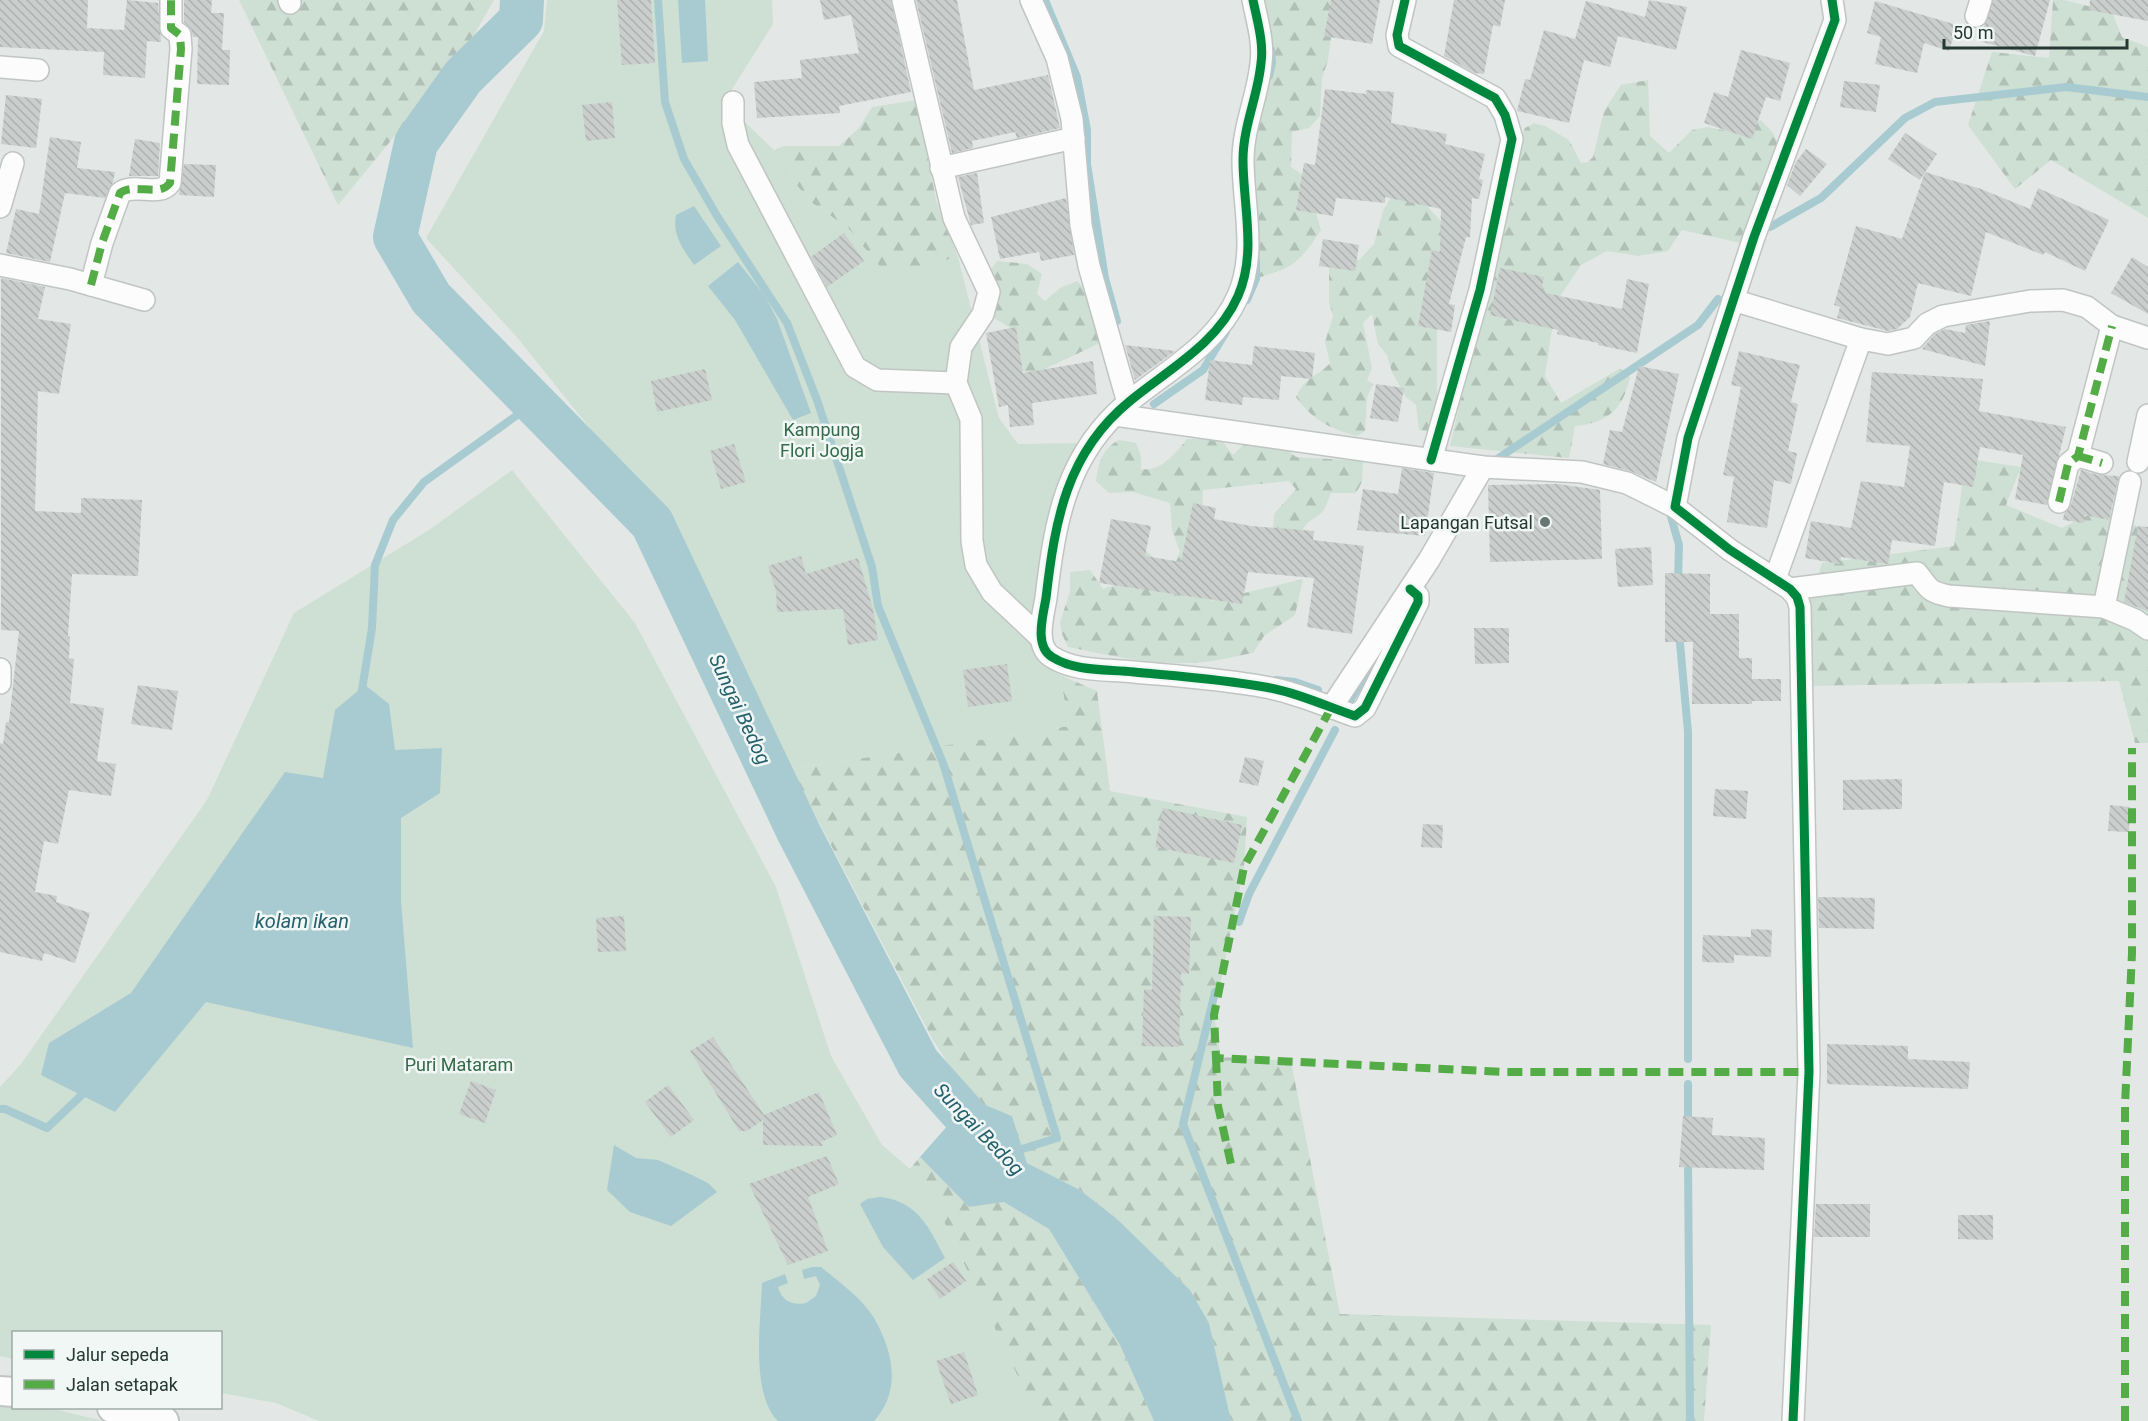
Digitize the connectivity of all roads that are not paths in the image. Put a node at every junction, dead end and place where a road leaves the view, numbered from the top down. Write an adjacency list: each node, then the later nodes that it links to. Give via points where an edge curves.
1 (171, 0): 15 (street, via 171,28 180,35 181,49 170,183 160,189 131,188 120,193)
2 (903, 0): 12 (street)
3 (1031, 0): 10 (street, via 1057,58)
4 (1253, 0): 22 (street, via 1262,59 1243,158 1247,268 1238,297 1210,339)
5 (1406, 0): 25 (street, via 1397,35 1399,46 1495,98 1506,115 1512,139 1480,290)
6 (1832, 0): 17 (street, via 1835,20)
7 (0, 67): 8 (street)
8 (38, 70)
9 (733, 102): 21 (street, via 738,146 855,367 878,380)
10 (1074, 138): 12 (street); 22 (street, via 1081,225)
11 (13, 163): 13 (street)
12 (941, 168): 21 (street, via 954,218 989,292 983,314 961,347)
13 (0, 207)
14 (0, 265): 15 (street)
15 (91, 285): 16 (street)
16 (144, 300)
17 (1733, 300): 20 (street); 31 (street, via 1688,438)
18 (2112, 326): 19 (street); 20 (street, via 2087,307 2063,300 2041,301 1943,316 1927,324 1914,338 1899,343); 24 (street)
19 (2148, 338)
20 (1861, 339): 32 (street)
21 (956, 383): 36 (street, via 971,419 972,542 976,565 992,592)
22 (1121, 409): 25 (street); 36 (street, via 1090,442 1060,507)
23 (2148, 415): 26 (street)
24 (2078, 456): 27 (street); 30 (street, via 2068,464)
25 (1431, 460): 28 (street)
26 (2138, 462)
27 (2102, 463)
28 (1483, 467): 31 (street, via 1582,472 1627,483); 33 (street)
29 (2130, 482): 34 (street)
30 (2060, 502)
31 (1675, 507): 32 (street, via 1730,550)
32 (1783, 584): 34 (street, via 1917,573 1926,589 1949,596); 42 (street, via 1797,597 1800,607 1809,1072)
33 (1410, 589): 39 (street); 39 (street, via 1418,596 1418,602 1365,708 1355,716)
34 (2104, 607): 35 (street)
35 (2148, 629)
36 (1041, 638): 39 (street, via 1048,655 1067,666 1267,687)
37 (0, 669): 38 (street)
38 (0, 683)
39 (1331, 708)
40 (119, 1409): 41 (main road)
41 (164, 1421)
42 (1793, 1421)

